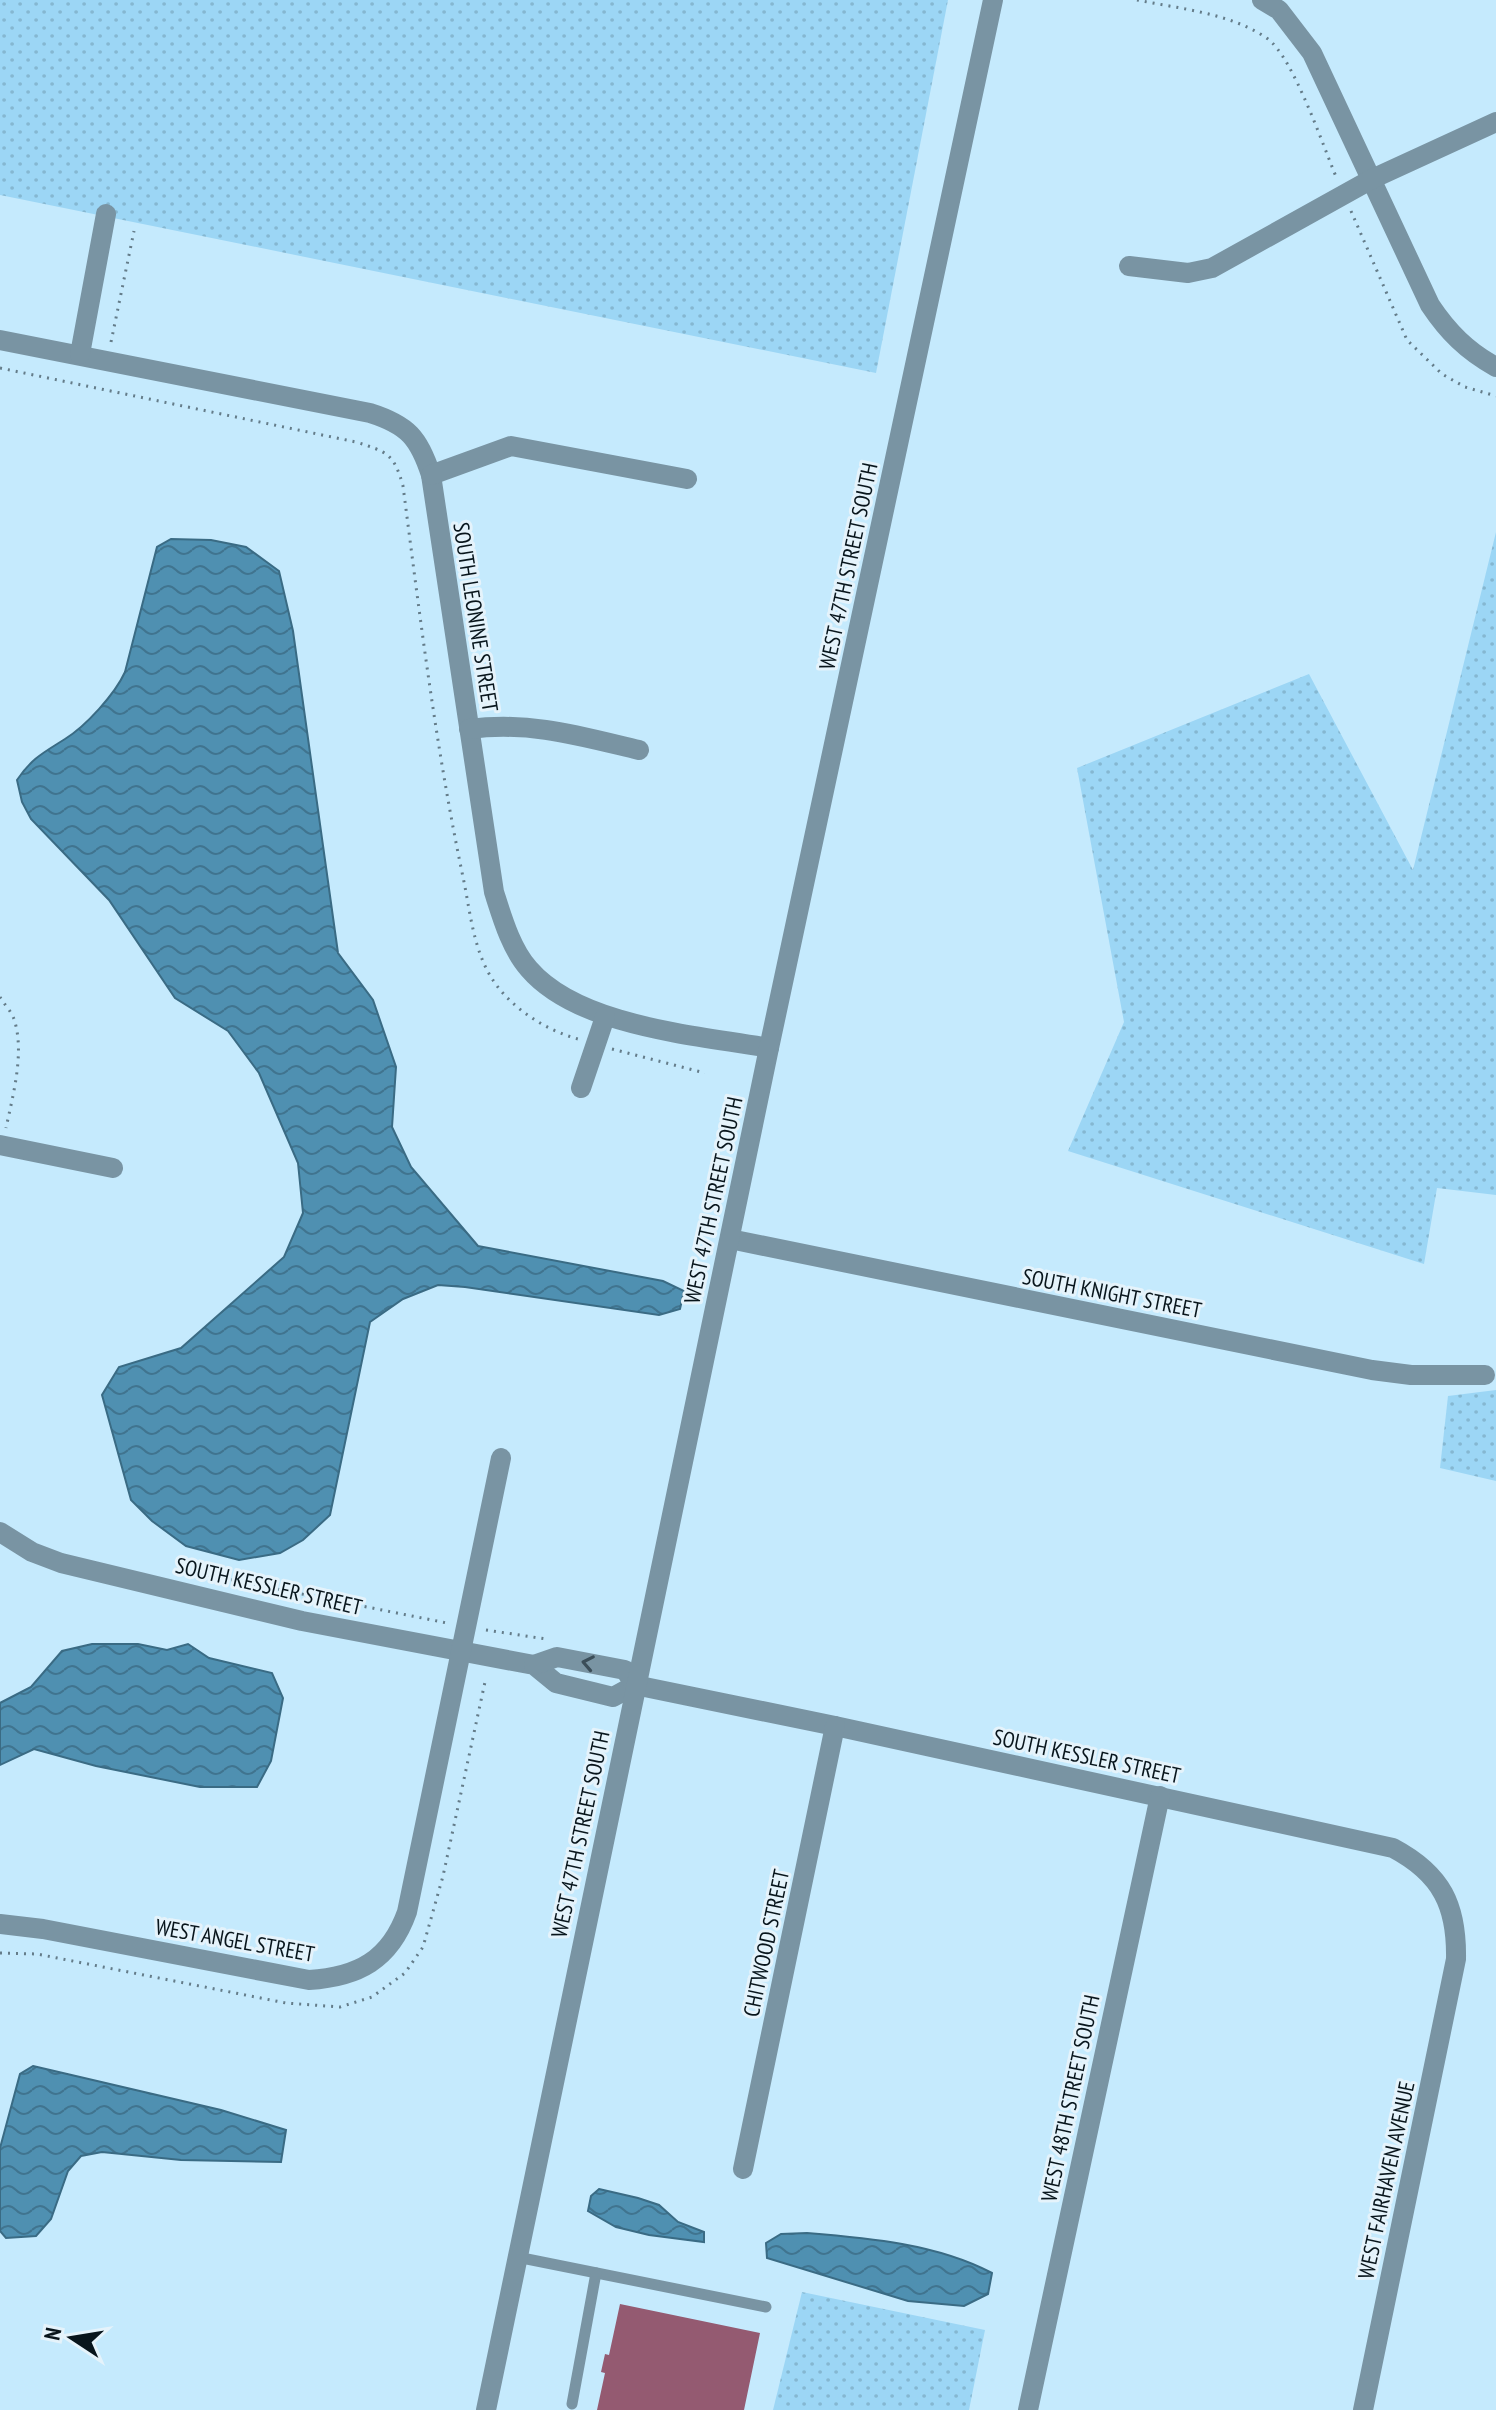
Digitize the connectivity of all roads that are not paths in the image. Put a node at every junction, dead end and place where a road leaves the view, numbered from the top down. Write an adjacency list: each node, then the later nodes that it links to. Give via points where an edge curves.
1 (993, 0): 15 (street, WEST 47TH STREET SOUTH)
2 (1262, 0): 4 (street, via 1279,10 1312,53)
3 (1496, 122): 4 (street)
4 (1372, 179): 6 (street, via 1212,268 1188,273); 9 (street, via 1430,305 1460,343)
5 (106, 214): 8 (street)
6 (1129, 266)
7 (0, 340): 8 (street, SOUTH LEONINE STREET)
8 (80, 354): 10 (street, SOUTH LEONINE STREET, via 391,419 421,446)
9 (1496, 367)
10 (431, 475): 11 (street, via 511,446); 12 (street, SOUTH LEONINE STREET)
11 (687, 479)
12 (469, 729): 13 (street, via 536,726); 14 (street, SOUTH LEONINE STREET, via 494,892 515,948 528,969 554,991)
13 (639, 750)
14 (605, 1017): 15 (street, SOUTH LEONINE STREET); 16 (street)
15 (769, 1048): 19 (street, WEST 47TH STREET SOUTH)
16 (581, 1088)
17 (1, 1145): 18 (street)
18 (113, 1168)
19 (730, 1239): 20 (street, SOUTH KNIGHT STREET, via 1372,1370); 25 (street, WEST 47TH STREET SOUTH)
20 (1485, 1375)
21 (501, 1458): 23 (street, WEST ANGEL STREET)
22 (0, 1532): 23 (street, SOUTH KESSLER STREET, via 61,1563 302,1621)
23 (460, 1652): 24 (street, SOUTH KESSLER STREET); 28 (street, WEST ANGEL STREET, via 407,1912 390,1946 356,1972 309,1980)
24 (534, 1665): 25 (street, SOUTH KESSLER STREET, one-way to 24, via 625,1670 557,1657); 25 (street, SOUTH KESSLER STREET, via 556,1683 613,1697)
25 (635, 1685): 26 (street, SOUTH KESSLER STREET); 31 (street, WEST 47TH STREET SOUTH)
26 (835, 1726): 27 (street, SOUTH KESSLER STREET); 30 (street, CHITWOOD STREET)
27 (1160, 1796): 29 (street, SOUTH KESSLER STREET, via 1393,1848 1414,1859 1446,1896); 36 (street, WEST 48TH STREET SOUTH)
28 (0, 1924)
29 (1456, 1959): 37 (street, WEST FAIRHAVEN AVENUE)
30 (743, 2169)
31 (517, 2257): 32 (lane); 35 (street, WEST 47TH STREET SOUTH)
32 (596, 2273): 33 (lane); 34 (lane)
33 (766, 2307)
34 (572, 2404)
35 (486, 2410)
36 (1028, 2410)
37 (1363, 2410)

